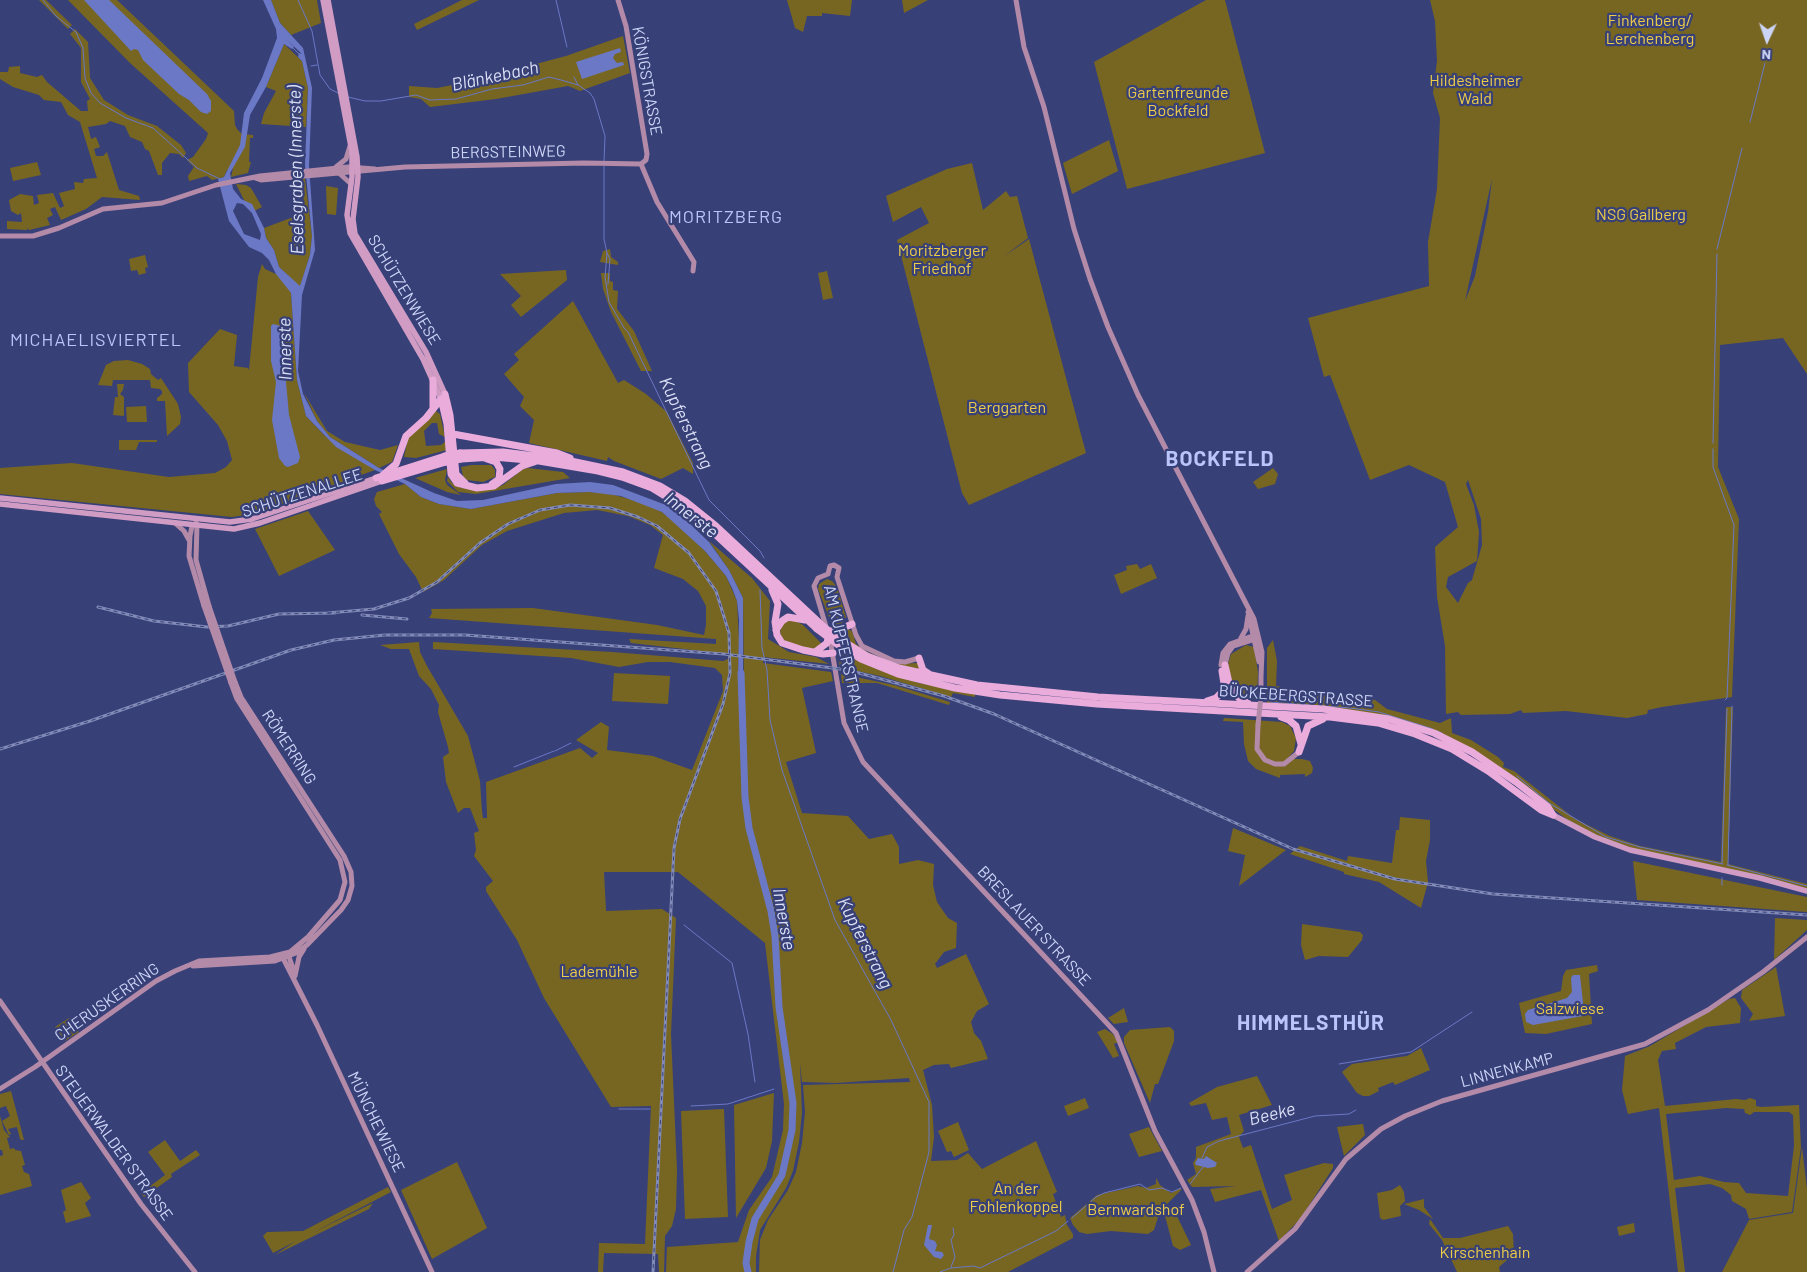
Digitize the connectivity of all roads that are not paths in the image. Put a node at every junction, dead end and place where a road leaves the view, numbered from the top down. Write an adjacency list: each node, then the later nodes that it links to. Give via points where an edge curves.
1 (323, 0): 5 (main road)
2 (328, 0): 5 (main road)
3 (618, 0): 7 (street, KÖNIGSTRASSE, via 626,26 647,154)
4 (1016, 0): 30 (street, via 1024,47 1039,89 1074,229 1108,327 1145,410)
5 (344, 96): 6 (main road); 9 (main road)
6 (350, 143): 8 (street, via 346,159); 9 (main road)
7 (641, 164): 9 (street, BERGSTEINWEG); 12 (street, via 657,202 694,262)
8 (337, 170): 9 (street, BERGSTEINWEG); 10 (street); 11 (street, BERGSTEINWEG, via 233,180 162,203 96,211 37,235)
9 (355, 170): 10 (main road, SCHÜTZENWIESE); 14 (main road, SCHÜTZENWIESE, via 353,218 357,239 418,338)
10 (351, 184): 13 (main road, SCHÜTZENWIESE, via 347,215 352,240)
11 (0, 236)
12 (693, 272)
13 (433, 380): 14 (main road, SCHÜTZENWIESE); 15 (highway)
14 (443, 397): 15 (highway); 16 (highway); 19 (highway, via 451,474 457,483 477,488 494,486 522,466)
15 (433, 409): 21 (highway, via 405,437 396,464)
16 (453, 434): 18 (highway, via 456,472 460,480 474,485 495,483 500,475 498,465 493,460); 20 (highway, via 557,452)
17 (461, 456): 18 (highway, BÜCKEBERGSTRASSE); 20 (highway, BÜCKEBERGSTRASSE, via 510,452); 21 (highway, SCHÜTZENALLEE, bridge)
18 (479, 457): 19 (highway, BÜCKEBERGSTRASSE)
19 (539, 461): 29 (highway, BÜCKEBERGSTRASSE, via 622,477 663,494 704,523)
20 (581, 463): 33 (highway, BÜCKEBERGSTRASSE, via 642,478 685,501 716,526)
21 (380, 478): 24 (main road, SCHÜTZENALLEE, via 248,526 225,529)
22 (0, 498): 24 (main road, SCHÜTZENALLEE)
23 (0, 504): 25 (main road, SCHÜTZENALLEE)
24 (196, 523): 25 (main road, SCHÜTZENALLEE); 26 (street, RÖMERRING); 31 (street, RÖMERRING, via 196,562)
25 (175, 524): 26 (street)
26 (189, 541): 31 (street, RÖMERRING, via 190,563)
27 (828, 574): 28 (street, via 832,578); 28 (street, via 829,568 836,566 840,570); 36 (street, AM KUPFERSTRANGE, via 819,577 814,586)
28 (837, 577): 34 (street)
29 (770, 585): 33 (highway, BÜCKEBERGSTRASSE); 35 (highway, via 778,604)
30 (1243, 599): 32 (street); 43 (street, via 1257,627)
31 (206, 606): 45 (street, RÖMERRING, bridge)
32 (1248, 614): 37 (street); 38 (street, via 1246,629)
33 (812, 620): 35 (highway, via 788,617); 36 (highway, BÜCKEBERGSTRASSE)
34 (852, 624): 36 (highway, via 841,630); 41 (street, via 860,644 873,653 900,662)
35 (776, 630): 39 (highway, via 778,639 787,646)
36 (827, 631): 39 (highway, via 827,643); 40 (street, AM KUPFERSTRANGE); 44 (highway, BÜCKEBERGSTRASSE, via 882,663); 48 (highway, BÜCKEBERGSTRASSE, bridge, via 837,644 898,674 976,692 1061,702)
37 (1255, 637): 38 (street); 42 (street, via 1233,646); 43 (street)
38 (1240, 638): 42 (street, via 1224,650)
39 (816, 652): 40 (highway)
40 (833, 653): 53 (street, AM KUPFERSTRANGE, via 844,723 857,753)
41 (919, 658): 44 (highway, via 923,670)
42 (1223, 665): 46 (highway, via 1221,693); 47 (highway, via 1234,693 1242,701)
43 (1262, 677): 51 (street, bridge, via 1256,743 1258,753 1274,764 1284,764)
44 (936, 678): 46 (highway, BÜCKEBERGSTRASSE, via 1033,692)
45 (233, 683): 56 (street, RÖMERRING, via 352,872 348,900); 57 (street, RÖMERRING, via 237,699 331,844 344,870 345,886 340,900 304,941)
46 (1200, 703): 47 (highway, BÜCKEBERGSTRASSE)
47 (1256, 706): 52 (highway, BÜCKEBERGSTRASSE, via 1350,712 1418,727 1495,766 1548,807)
48 (1271, 714): 49 (highway, BÜCKEBERGSTRASSE); 50 (highway, via 1292,722 1298,730)
49 (1330, 717): 50 (highway, via 1309,725); 52 (highway, BÜCKEBERGSTRASSE, via 1378,723 1433,740 1471,760 1541,810)
50 (1301, 744): 51 (highway)
51 (1299, 752)
52 (1553, 815): 54 (main road, via 1595,837 1630,850)
53 (936, 840): 65 (street, BRESLAUER STRASSE, via 1112,1027 1151,1122 1188,1192 1204,1232)
54 (1807, 891)
55 (1807, 937): 66 (street, LINNENKAMP, via 1730,995 1645,1044 1442,1101 1381,1130 1346,1159 1295,1229)
56 (308, 945): 57 (street, RÖMERRING); 58 (street, via 299,957)
57 (285, 956): 58 (street, MÜNCHEWIESE); 59 (street, MÜNCHEWIESE); 61 (street, CHERUSKERRING, via 199,961 156,981)
58 (295, 976): 59 (street, MÜNCHEWIESE)
59 (297, 984): 64 (street, MÜNCHEWIESE)
60 (0, 1001): 61 (street, STEUERWALDER STRASSE)
61 (41, 1063): 62 (street, CHERUSKERRING); 63 (street, STEUERWALDER STRASSE, via 141,1204)
62 (0, 1090)
63 (195, 1272)
64 (432, 1272)
65 (1214, 1272)
66 (1247, 1272)

